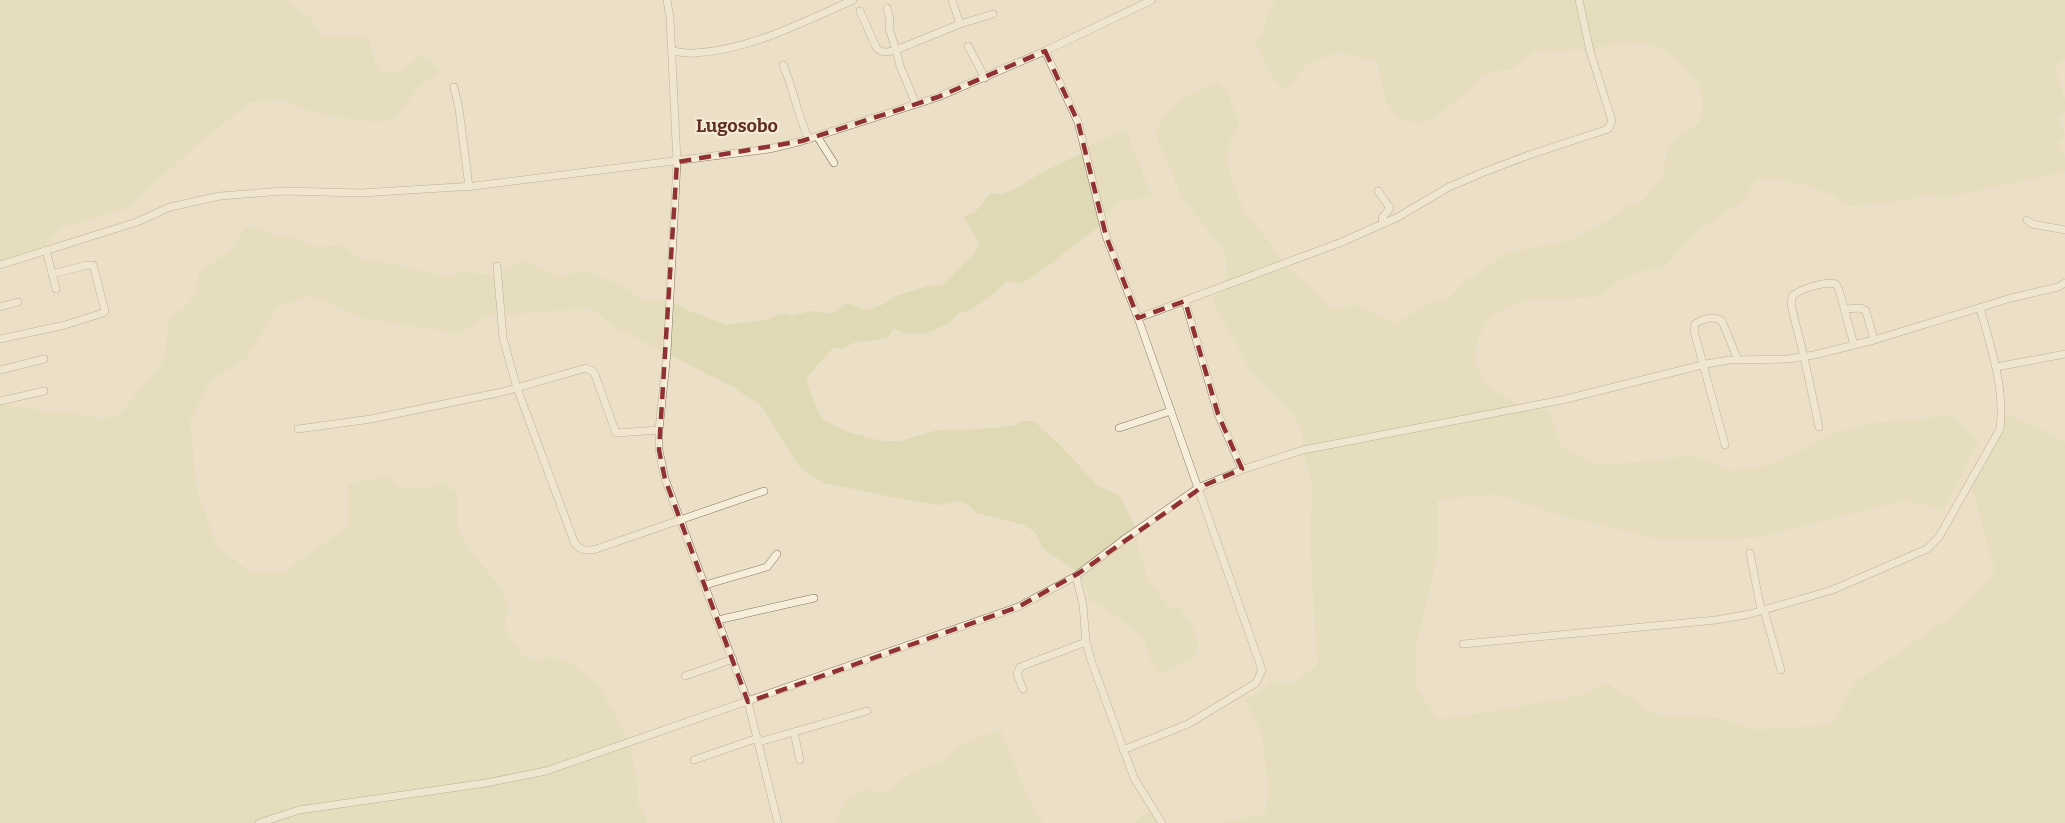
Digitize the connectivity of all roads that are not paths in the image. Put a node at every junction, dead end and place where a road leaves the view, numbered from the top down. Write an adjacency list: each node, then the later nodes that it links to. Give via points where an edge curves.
1 (667, 0): 12 (street)
2 (853, 0): 12 (street, via 734,47 696,53)
3 (952, 0): 9 (street)
4 (1152, 0): 13 (street)
5 (1579, 0): 25 (street, via 1612,121 1608,129 1484,172)
6 (887, 8): 11 (street)
7 (860, 11): 11 (street, via 878,50)
8 (993, 14): 9 (street)
9 (960, 24): 11 (street)
10 (968, 46): 15 (street)
11 (896, 50): 17 (street)
12 (672, 51): 20 (street)
13 (1045, 51): 15 (street); 38 (street, via 1078,122 1106,236)
14 (783, 65): 19 (street)
15 (985, 78): 17 (street)
16 (454, 87): 22 (street)
17 (916, 104): 18 (street)
18 (818, 136): 19 (street); 21 (street)
19 (809, 139): 20 (street)
20 (677, 162): 22 (street); 56 (street)
21 (834, 163)
22 (469, 187): 27 (street, via 220,196 170,207 137,222)
23 (1378, 191): 25 (street, via 1390,208 1382,218)
24 (2027, 220): 26 (street)
25 (1383, 223): 33 (street)
26 (2065, 230)
27 (46, 250): 28 (street); 30 (street)
28 (0, 265)
29 (497, 266): 49 (street, via 503,338)
30 (52, 274): 32 (street); 39 (street, via 93,266 105,311)
31 (2063, 286): 36 (street)
32 (56, 289)
33 (1185, 301): 38 (street); 58 (street, via 1218,414)
34 (18, 302): 35 (street)
35 (0, 307)
36 (1980, 308): 40 (street); 47 (street)
37 (1845, 309): 40 (street, via 1866,311); 41 (street); 43 (street, via 1833,283 1792,296)
38 (1138, 318): 52 (street)
39 (0, 339)
40 (1874, 340): 41 (street)
41 (1854, 345): 43 (street)
42 (2065, 354): 47 (street)
43 (1804, 357): 45 (street); 53 (street)
44 (44, 360): 48 (street)
45 (1738, 360): 46 (street); 46 (street, via 1725,325 1719,319 1709,318 1693,327)
46 (1703, 364): 57 (street); 58 (street, via 1562,399 1303,450)
47 (1996, 367): 67 (street, via 2002,413 2000,429 1934,544 1916,556 1832,590)
48 (0, 370)
49 (517, 388): 55 (street, via 371,419); 56 (street, via 586,368 594,372 616,433); 61 (street, via 578,547 596,549)
50 (44, 391): 51 (street)
51 (0, 401)
52 (1171, 411): 54 (street); 59 (street)
53 (1819, 427)
54 (1119, 428)
55 (298, 429)
56 (659, 430): 61 (street, via 660,461)
57 (1725, 445)
58 (1242, 469): 59 (street)
59 (1198, 488): 64 (street); 79 (street, via 1262,670 1256,683 1188,724)
60 (764, 491): 61 (street)
61 (680, 520): 65 (street)
62 (1750, 553): 67 (street)
63 (777, 554): 65 (street, via 767,567)
64 (1076, 576): 69 (street); 75 (street, via 1018,606)
65 (705, 585): 68 (street)
66 (814, 598): 68 (street)
67 (1762, 610): 70 (street, via 1716,620); 72 (street)
68 (718, 620): 71 (street)
69 (1086, 642): 74 (street, via 1020,667 1017,674); 79 (street)
70 (1462, 644)
71 (733, 659): 73 (street); 75 (street)
72 (1780, 670)
73 (685, 676)
74 (1023, 689)
75 (748, 702): 78 (street); 82 (street, via 546,771 299,810)
76 (867, 711): 77 (street)
77 (794, 732): 78 (street); 81 (street)
78 (759, 740): 80 (street); 83 (street)
79 (1123, 750): 84 (street, via 1134,778)
80 (694, 760)
81 (800, 760)
82 (259, 823)
83 (778, 823)
84 (1162, 823)

